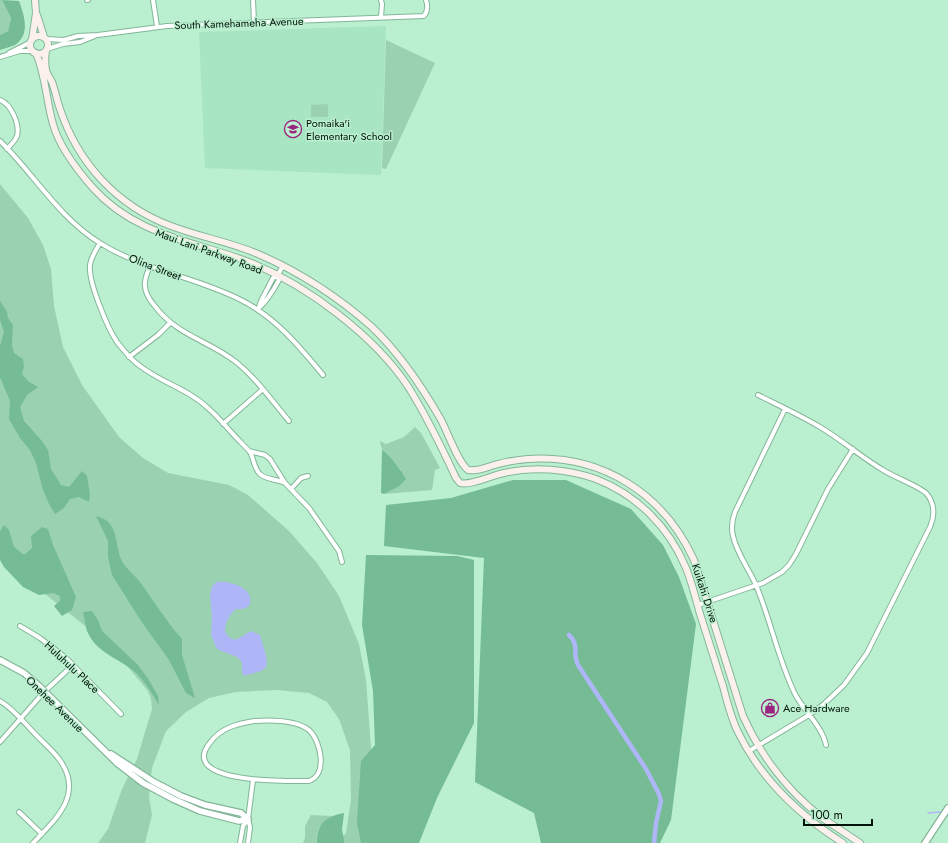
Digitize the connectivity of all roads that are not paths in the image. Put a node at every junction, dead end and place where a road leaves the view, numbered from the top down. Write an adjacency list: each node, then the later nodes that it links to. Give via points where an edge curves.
1 (35, 0): 6 (main road)
2 (153, 0): 9 (street)
3 (253, 0): 8 (street)
4 (381, 0): 7 (street)
5 (426, 0): 7 (street, South Kamehameha Avenue, via 428,8 424,16)
6 (36, 14): 11 (main road); 12 (main road)
7 (381, 17): 8 (street, South Kamehameha Avenue)
8 (254, 22): 9 (street, South Kamehameha Avenue)
9 (157, 26): 10 (street, South Kamehameha Avenue)
10 (98, 35): 11 (street, South Kamehameha Avenue, via 58,40); 13 (street, South Kamehameha Avenue)
11 (45, 38): 12 (main road, via 38,36); 13 (main road, via 48,44)
12 (31, 41): 14 (main road, via 30,47); 15 (street)
13 (46, 50): 14 (main road, via 41,54); 21 (main road, Maui Lani Parkway Road, via 46,70 65,125 92,171 106,185 126,202 154,219 238,246)
14 (34, 52): 15 (street, via 20,51); 22 (main road, Maui Lani Parkway Road, via 44,75 53,126 59,139 94,190 110,205 128,218 156,232 243,261)
15 (2, 56)
16 (0, 100): 18 (street, via 6,102 18,129 14,141)
17 (0, 142): 18 (street, Olina Street)
18 (7, 149): 19 (street, Olina Street, via 73,223)
19 (100, 243): 20 (street, Olina Street); 25 (street, via 90,266 91,279 112,333)
20 (150, 266): 23 (street, Olina Street); 24 (street, via 145,280 146,293)
21 (283, 266): 22 (street); 34 (main road, Maui Lani Parkway Road, via 319,286 347,306 373,328 396,353 417,380)
22 (277, 276): 23 (street, via 279,280); 37 (main road, Maui Lani Parkway Road, via 322,302 353,326 382,355 408,387)
23 (259, 308): 26 (street, Olina Street, via 286,332)
24 (170, 323): 25 (street); 27 (street, via 230,358)
25 (129, 357): 31 (street, via 142,368 194,396)
26 (324, 375)
27 (263, 389): 30 (street); 31 (street)
28 (758, 395): 29 (street)
29 (785, 409): 32 (street, via 820,427); 40 (street, via 732,520 733,538)
30 (289, 422)
31 (223, 424): 33 (street)
32 (853, 449): 40 (street, via 828,490 793,560 782,572); 49 (street, via 884,471 926,494 934,510 933,521 867,653 844,685)
33 (249, 451): 36 (street, via 270,459); 36 (street, via 260,474)
34 (468, 470): 41 (main road, Kuikahi Drive, via 475,471 504,462 537,458 559,460 593,467 635,487 663,512 682,537 697,568)
35 (308, 476): 38 (street, via 301,478)
36 (285, 483): 38 (street)
37 (460, 483): 42 (main road, Kuikahi Drive, via 467,484 505,472 540,469 580,474 616,488 638,503 660,525 685,566)
38 (291, 489): 39 (street, via 309,508 339,551)
39 (342, 562)
40 (756, 585): 41 (street); 49 (street, via 790,683)
41 (708, 602): 42 (street); 52 (main road, Kuikahi Drive, via 741,709)
42 (698, 605): 54 (main road, Kuikahi Drive, via 732,717)
43 (20, 626): 45 (street, Huluhulu Place, via 50,645)
44 (0, 660): 46 (street, Onehee Avenue, via 24,673)
45 (73, 665): 46 (street); 48 (street, Huluhulu Place)
46 (44, 692): 50 (street); 58 (street, Onehee Avenue, via 132,775 173,799 211,814)
47 (0, 701): 50 (street)
48 (121, 714)
49 (809, 715): 52 (street); 53 (street, via 823,734)
50 (21, 719): 51 (street); 59 (street, via 59,759 68,780 68,796 63,809)
51 (0, 742)
52 (758, 745): 54 (street); 64 (main road, Kuikahi Drive, via 773,767 807,804)
53 (826, 745)
54 (749, 751): 63 (main road, Kuikahi Drive, via 766,775 794,806)
55 (253, 780): 55 (street, via 207,767 203,755 220,732 240,723 271,721 301,726 309,730 320,748 320,771 315,778 309,781); 58 (street)
56 (948, 808): 65 (street)
57 (19, 812): 59 (street)
58 (248, 820): 61 (street); 62 (street)
59 (42, 834): 60 (street)
60 (33, 843)
61 (240, 843)
62 (248, 843)
63 (843, 843)
64 (860, 843)
65 (926, 843)

